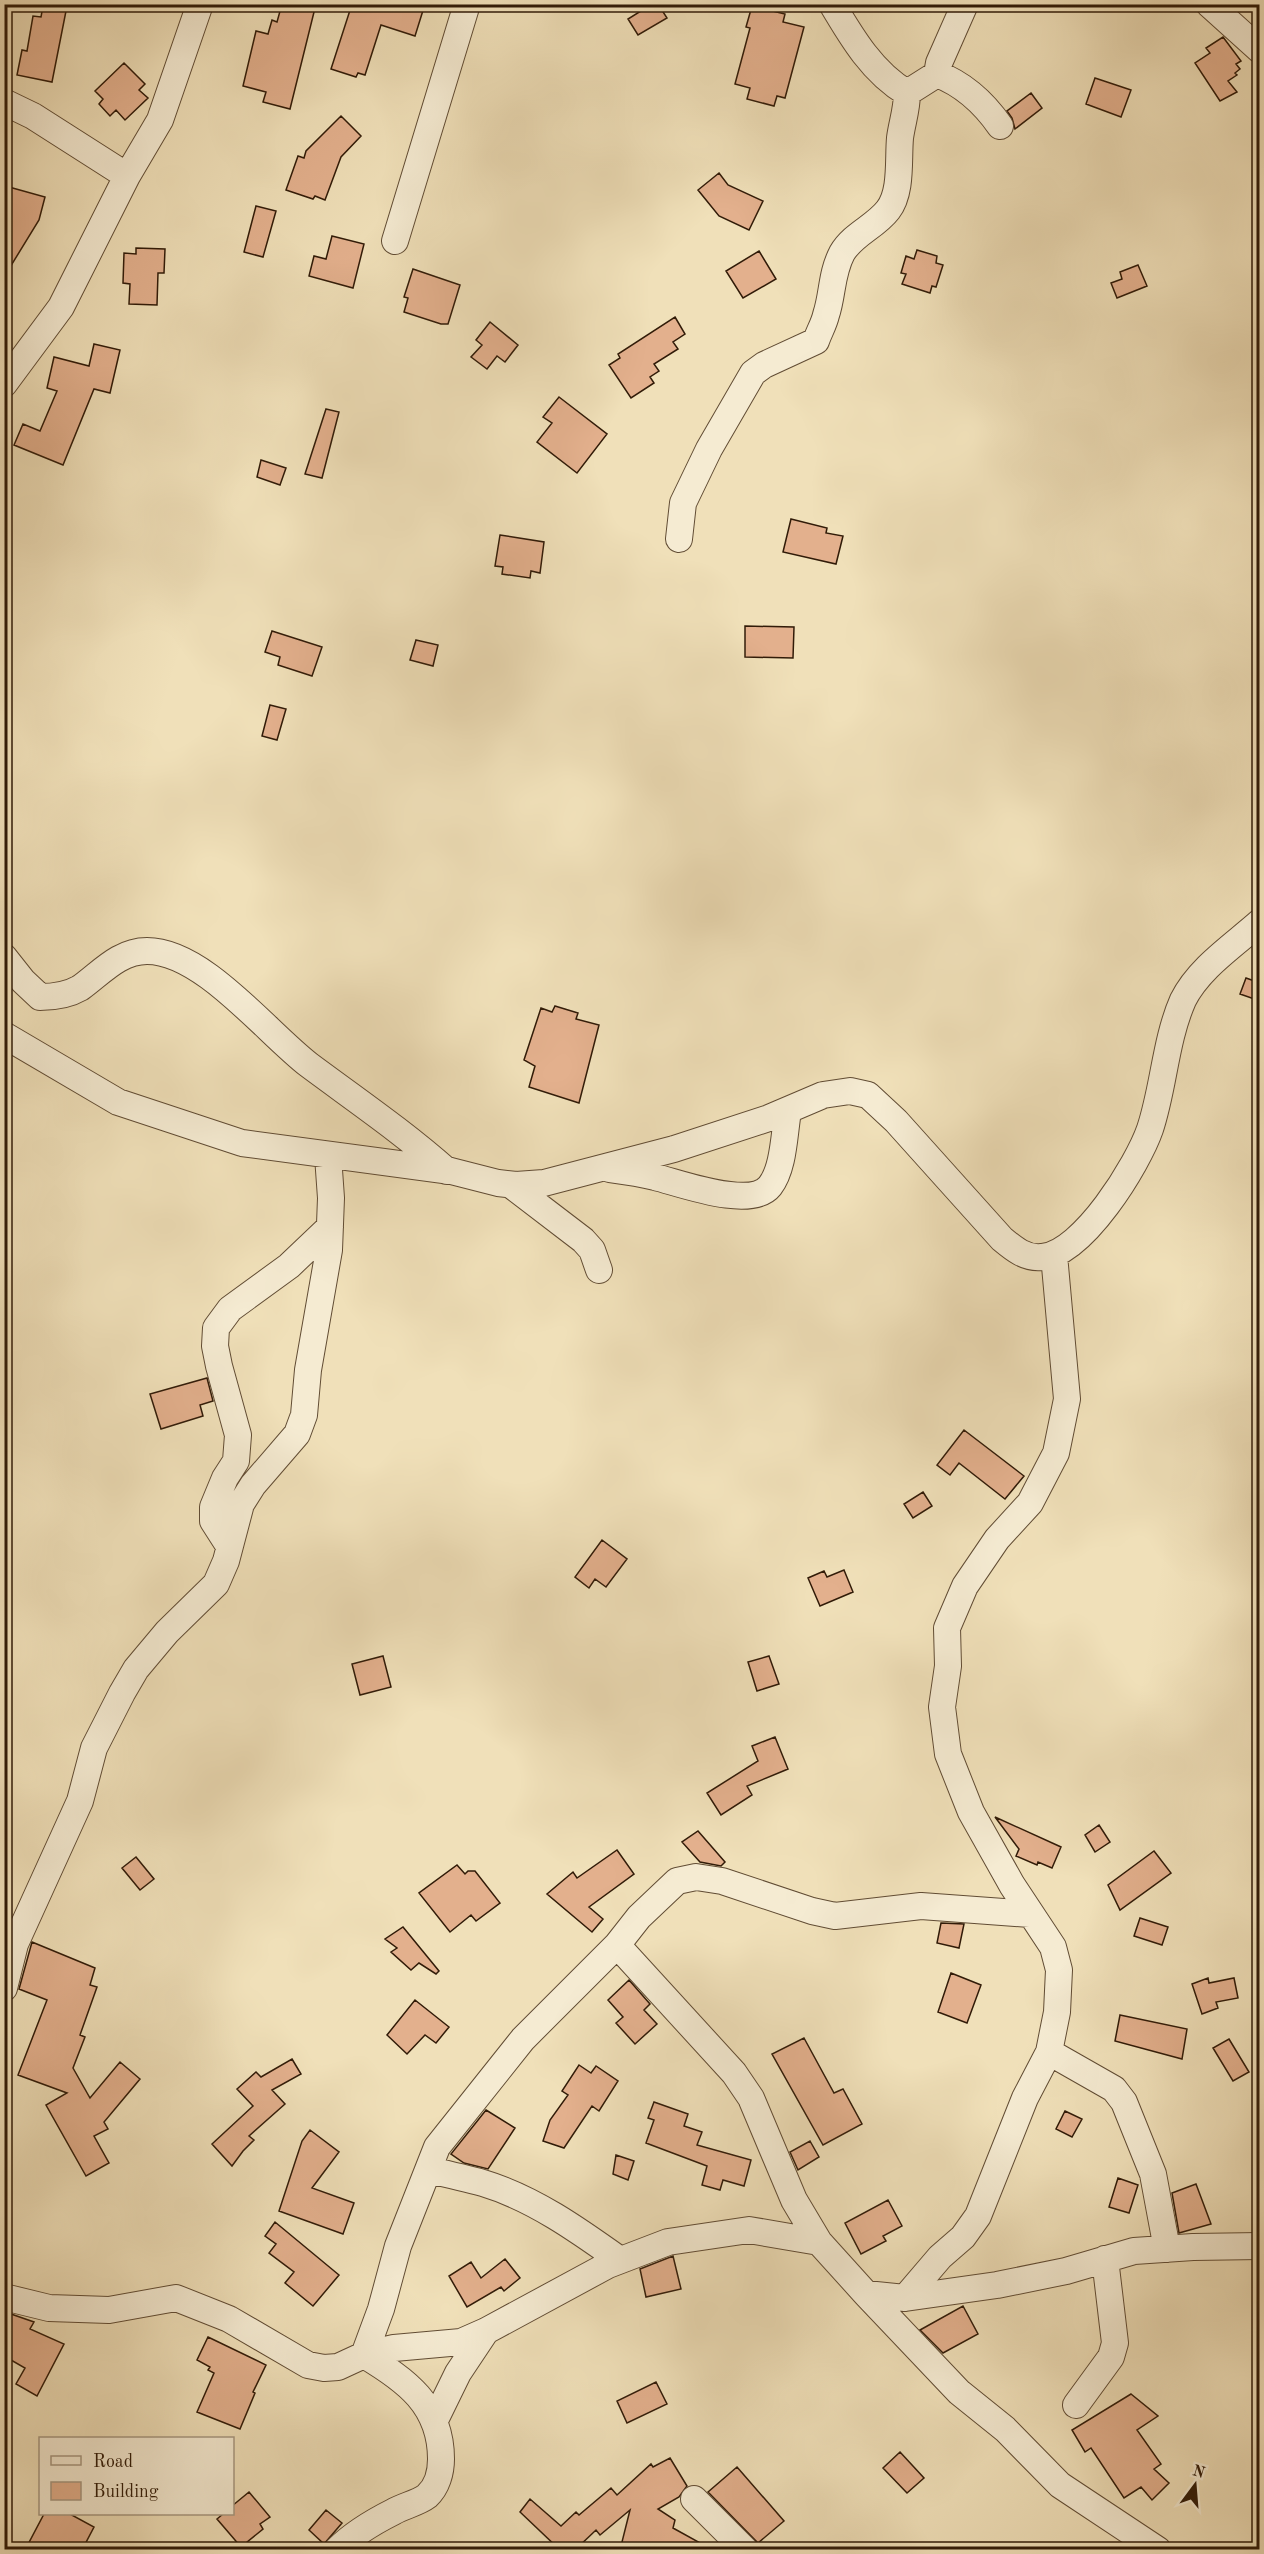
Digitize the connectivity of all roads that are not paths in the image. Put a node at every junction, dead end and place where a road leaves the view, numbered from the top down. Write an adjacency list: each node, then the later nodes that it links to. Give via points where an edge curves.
1 (200, 4): 11 (street, via 160,120)
2 (467, 4): 12 (street)
3 (832, 4): 8 (street, via 864,55 893,85)
4 (965, 4): 7 (street)
5 (1209, 4): 6 (street)
6 (1260, 50)
7 (937, 74): 8 (street); 10 (street, via 975,97)
8 (907, 93): 14 (street, via 897,185 890,209 843,251 816,340 753,373 683,503)
9 (4, 102): 11 (street)
10 (1000, 126)
11 (127, 176): 13 (street, via 61,307)
12 (395, 241)
13 (4, 384)
14 (679, 539)
15 (1260, 922): 24 (street, via 1205,969 1185,998 1174,1021 1150,1129 1133,1166 1090,1228)
16 (4, 957): 21 (street, via 40,997 56,997 78,989 132,953 152,951 186,962 216,982 308,1065)
17 (4, 1035): 19 (street, via 134,1108 242,1143)
18 (788, 1111): 20 (street, via 675,1149); 20 (street, via 774,1180 761,1193 723,1194 637,1173); 24 (street, via 823,1095 850,1091 868,1095 1002,1239 1029,1256)
19 (328, 1156): 21 (street); 23 (street)
20 (598, 1168): 22 (street, via 544,1183)
21 (447, 1171): 22 (street)
22 (511, 1185): 25 (street, via 583,1240 592,1250)
23 (330, 1227): 26 (street, via 304,1415 297,1434 241,1504); 26 (street, via 289,1266 230,1309 216,1328 219,1366 238,1436 236,1461 213,1507 213,1521)
24 (1054, 1255): 27 (street, via 1067,1399 1056,1454 1030,1503 997,1539 965,1586 947,1628 948,1666 942,1707 948,1754 971,1812)
25 (599, 1270)
26 (229, 1546): 29 (street, via 216,1584 136,1669 98,1739 80,1801 15,1944)
27 (1030, 1914): 28 (street, via 921,1906 835,1916 722,1881 696,1877 678,1881 639,1917); 30 (street, via 1053,1947 1059,1970 1057,2012)
28 (617, 1945): 31 (street, via 523,2040 448,2131); 32 (street, via 734,2073 751,2098 794,2200)
29 (4, 1988)
30 (1049, 2052): 34 (street, via 1114,2089 1124,2102 1153,2174); 39 (street, via 1020,2108 978,2216)
31 (429, 2170): 36 (street, via 484,2183 521,2198 573,2227); 41 (street, via 398,2246)
32 (819, 2242): 36 (street, via 749,2230 668,2242); 37 (street)
33 (1260, 2246): 34 (street)
34 (1167, 2249): 35 (street, via 1134,2251)
35 (1105, 2259): 39 (street, via 997,2285); 42 (street, via 1115,2343 1111,2357)
36 (620, 2260): 40 (street)
37 (866, 2294): 39 (street); 45 (street, via 959,2392 1005,2429 1060,2485)
38 (4, 2297): 41 (street, via 49,2308 109,2310 176,2298 229,2319 308,2365 338,2367)
39 (905, 2298)
40 (486, 2331): 41 (street, via 461,2342); 43 (street, via 458,2373)
41 (364, 2355): 43 (street, via 394,2373 421,2398)
42 (1076, 2405)
43 (435, 2420): 46 (street, via 441,2465 437,2481 426,2497 371,2525)
44 (694, 2499): 47 (street)
45 (1153, 2548)
46 (337, 2550)
47 (745, 2550)

